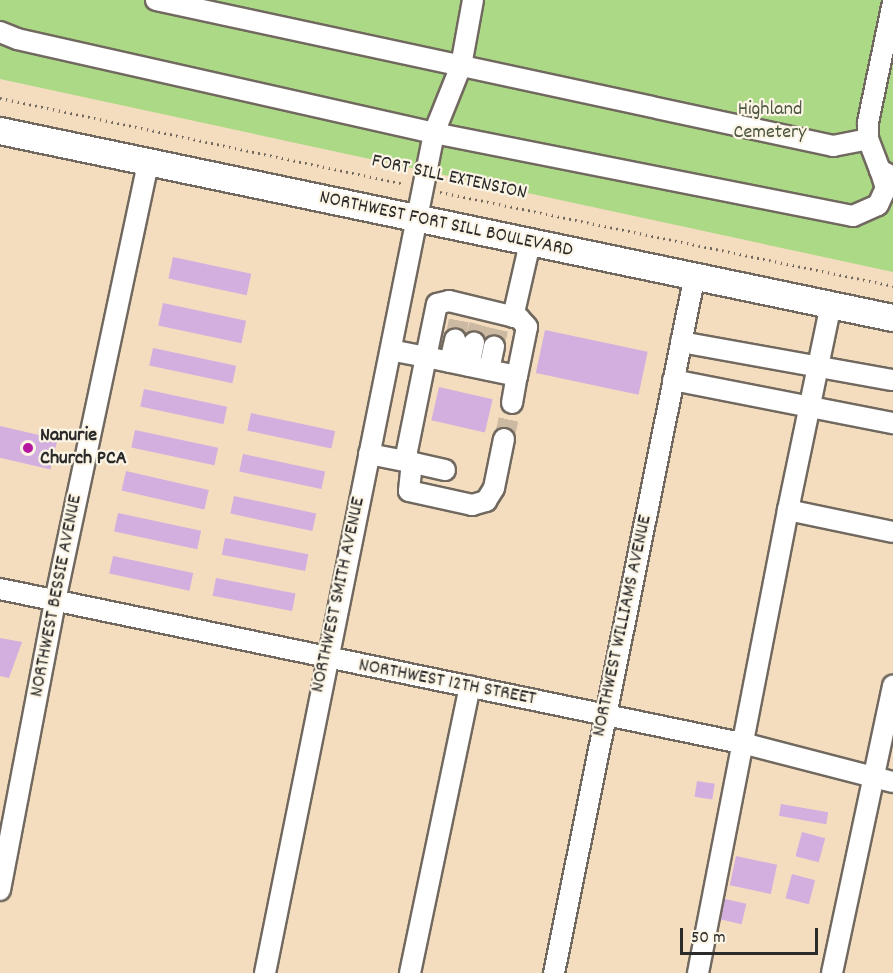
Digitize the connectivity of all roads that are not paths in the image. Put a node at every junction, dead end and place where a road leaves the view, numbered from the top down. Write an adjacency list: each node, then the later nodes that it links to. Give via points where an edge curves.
1 (156, 0): 5 (street)
2 (473, 0): 5 (street, NORTHWEST SMITH AVENUE)
3 (893, 2): 8 (street)
4 (0, 32): 7 (street)
5 (460, 66): 7 (street, NORTHWEST SMITH AVENUE); 8 (street, via 833,146)
6 (0, 131): 9 (main road, NORTHWEST FORT SILL BOULEVARD)
7 (434, 133): 10 (street, via 854,216 878,205); 11 (street, NORTHWEST SMITH AVENUE)
8 (868, 139): 10 (street)
9 (148, 162): 11 (main road, NORTHWEST FORT SILL BOULEVARD); 37 (street, NORTHWEST BESSIE AVENUE)
10 (887, 174)
11 (418, 218): 12 (main road, NORTHWEST FORT SILL BOULEVARD); 19 (street, NORTHWEST SMITH AVENUE)
12 (530, 243): 13 (main road, NORTHWEST FORT SILL BOULEVARD); 17 (street)
13 (694, 279): 14 (main road, NORTHWEST FORT SILL BOULEVARD); 18 (street, NORTHWEST WILLIAMS AVENUE)
14 (831, 305): 15 (main road, NORTHWEST FORT SILL BOULEVARD); 22 (street)
15 (893, 318)
16 (469, 324): 17 (street); 20 (street, via 449,301 437,304); 21 (street)
17 (502, 327): 23 (street); 24 (street, via 527,327)
18 (681, 342): 22 (street); 25 (street, NORTHWEST WILLIAMS AVENUE)
19 (391, 350): 20 (street); 31 (street, NORTHWEST SMITH AVENUE)
20 (426, 357): 21 (street); 32 (street)
21 (460, 364): 23 (street)
22 (820, 366): 26 (street); 28 (street)
23 (489, 370): 24 (street)
24 (517, 376): 27 (street)
25 (673, 380): 28 (street); 41 (street, NORTHWEST WILLIAMS AVENUE)
26 (893, 380)
27 (512, 403)
28 (807, 407): 29 (street); 34 (street)
29 (893, 423)
30 (504, 439): 32 (street, via 495,488 486,501 472,505 409,491)
31 (369, 454): 32 (street); 38 (street, NORTHWEST SMITH AVENUE)
32 (408, 462): 33 (street)
33 (445, 470)
34 (789, 510): 35 (street); 42 (street)
35 (893, 532)
36 (0, 589): 37 (street, NORTHWEST 12TH STREET)
37 (55, 601): 38 (street, NORTHWEST 12TH STREET); 45 (street, NORTHWEST BESSIE AVENUE)
38 (326, 659): 40 (street, NORTHWEST 12TH STREET); 46 (street, NORTHWEST SMITH AVENUE)
39 (893, 685): 43 (street)
40 (470, 686): 41 (street, NORTHWEST 12TH STREET); 47 (street)
41 (604, 715): 42 (street, NORTHWEST 12TH STREET); 48 (street, NORTHWEST WILLIAMS AVENUE)
42 (746, 744): 43 (street, NORTHWEST 12TH STREET); 49 (street)
43 (873, 778): 44 (street, NORTHWEST 12TH STREET); 50 (street)
44 (893, 782)
45 (0, 890)
46 (265, 973)
47 (410, 973)
48 (554, 973)
49 (698, 973)
50 (832, 973)

